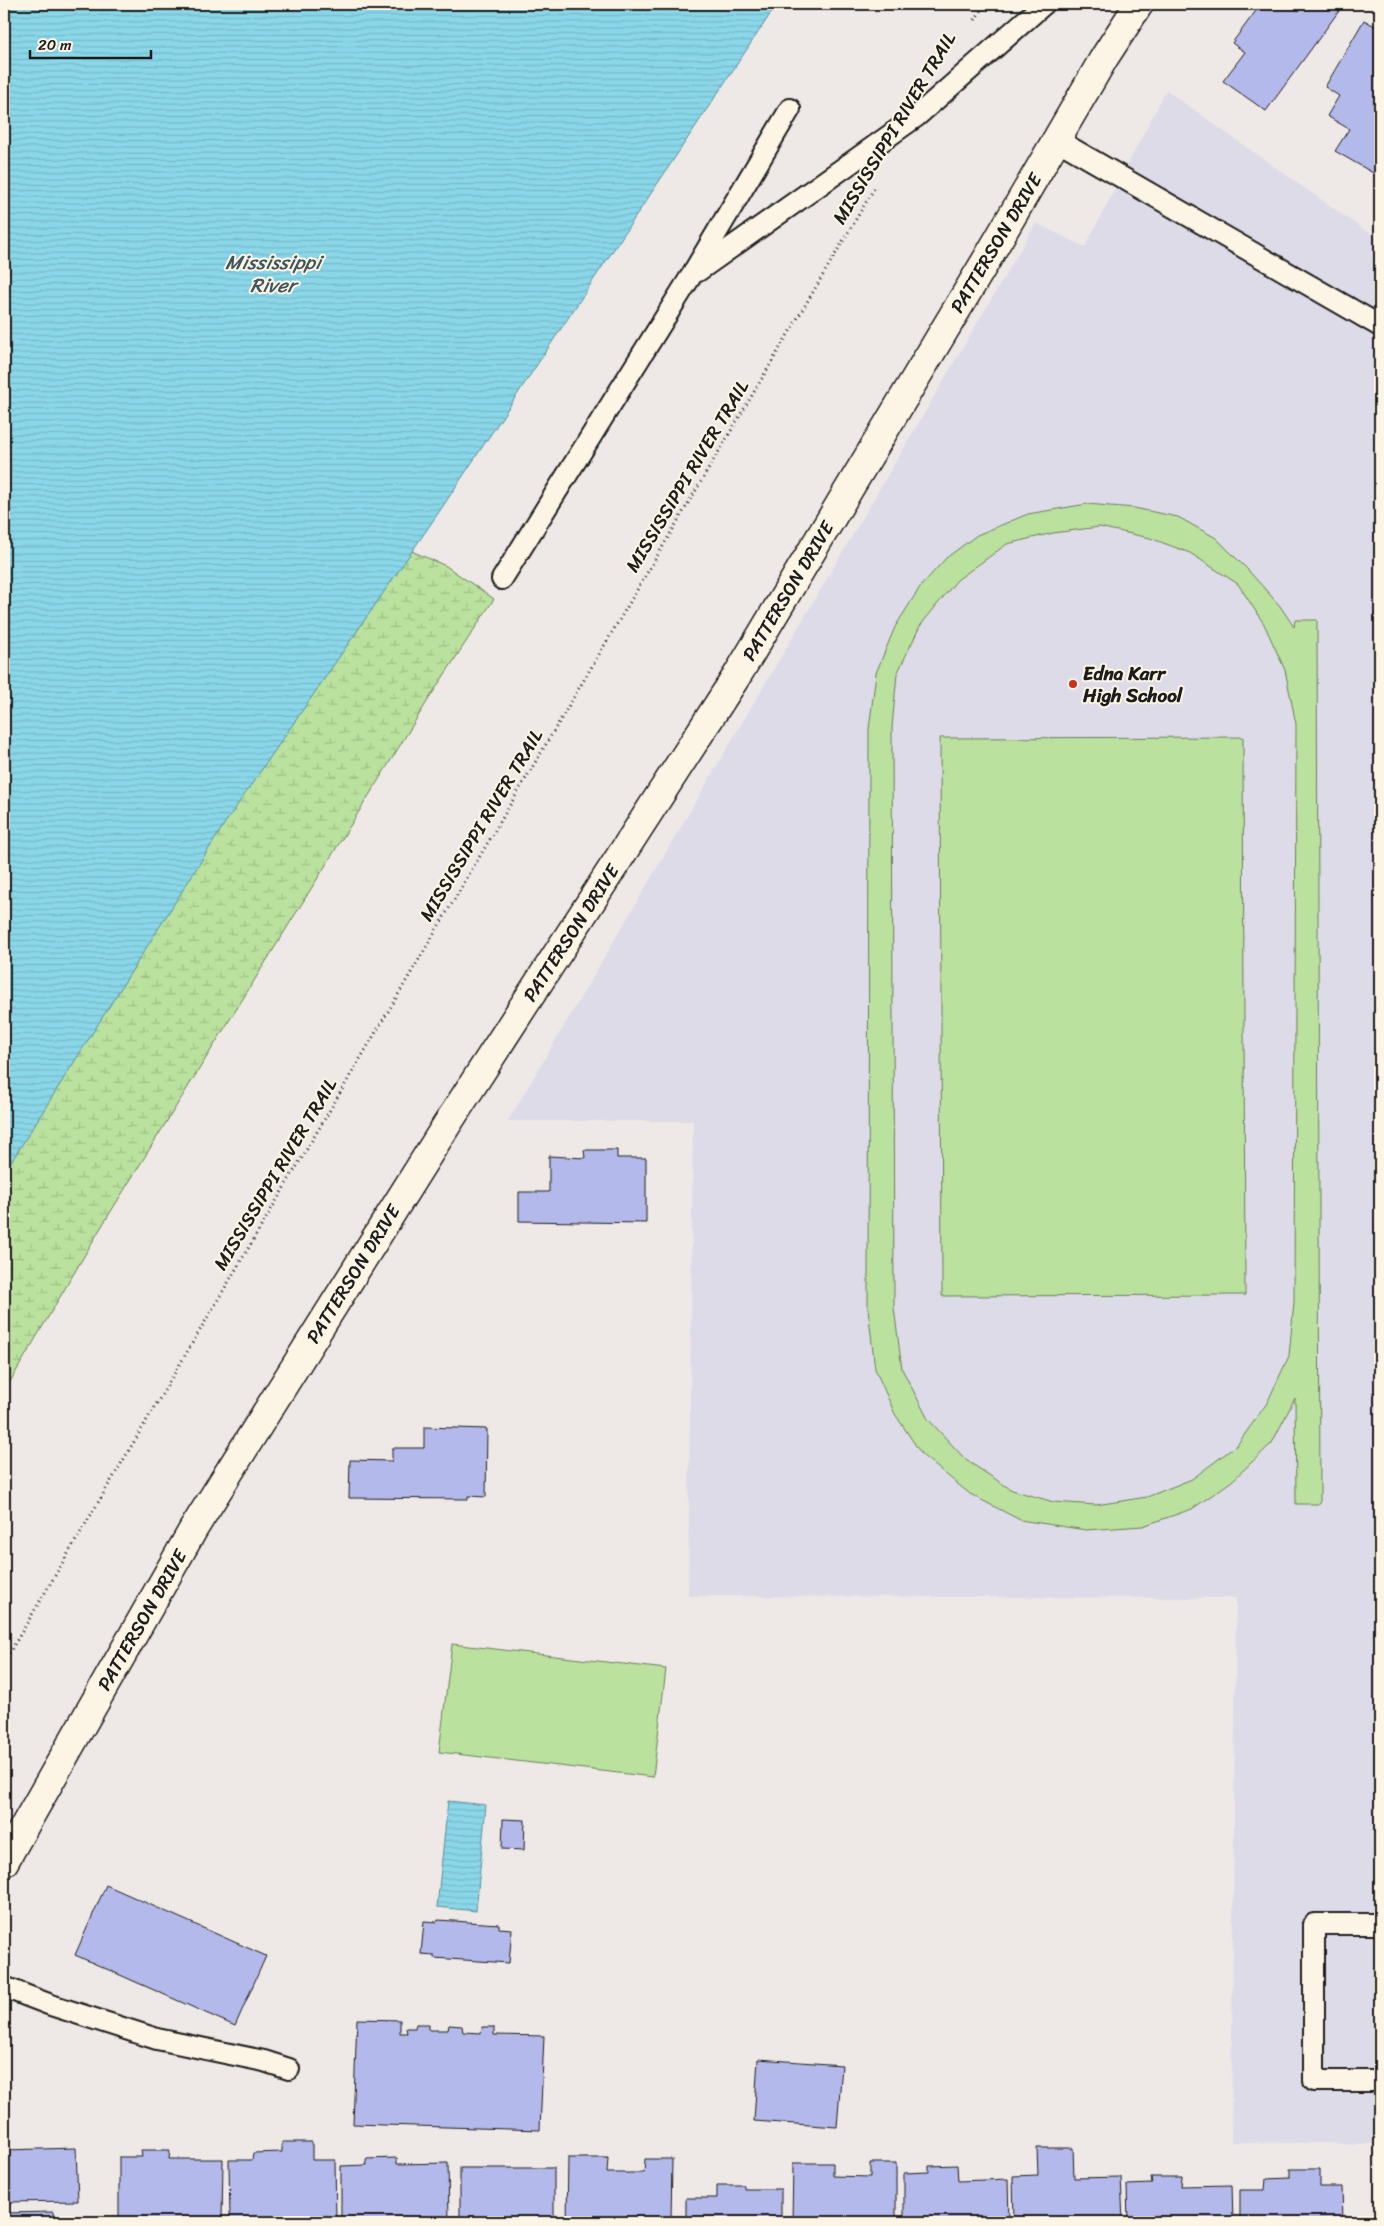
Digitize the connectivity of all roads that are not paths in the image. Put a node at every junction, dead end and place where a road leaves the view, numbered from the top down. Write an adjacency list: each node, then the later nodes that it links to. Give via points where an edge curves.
1 (1044, 4): 5 (lane, via 917,116)
2 (1139, 4): 4 (street, PATTERSON DRIVE)
3 (790, 109): 5 (lane)
4 (1057, 140): 6 (lane); 8 (street, PATTERSON DRIVE, via 738,674 446,1126 194,1528)
5 (692, 276): 7 (lane)
6 (1380, 326)
7 (502, 579)
8 (4, 1862)
9 (1380, 1924): 12 (lane, via 1314,1924 1314,2081)
10 (4, 1987): 11 (lane, via 157,2039)
11 (289, 2069)
12 (1380, 2081)

